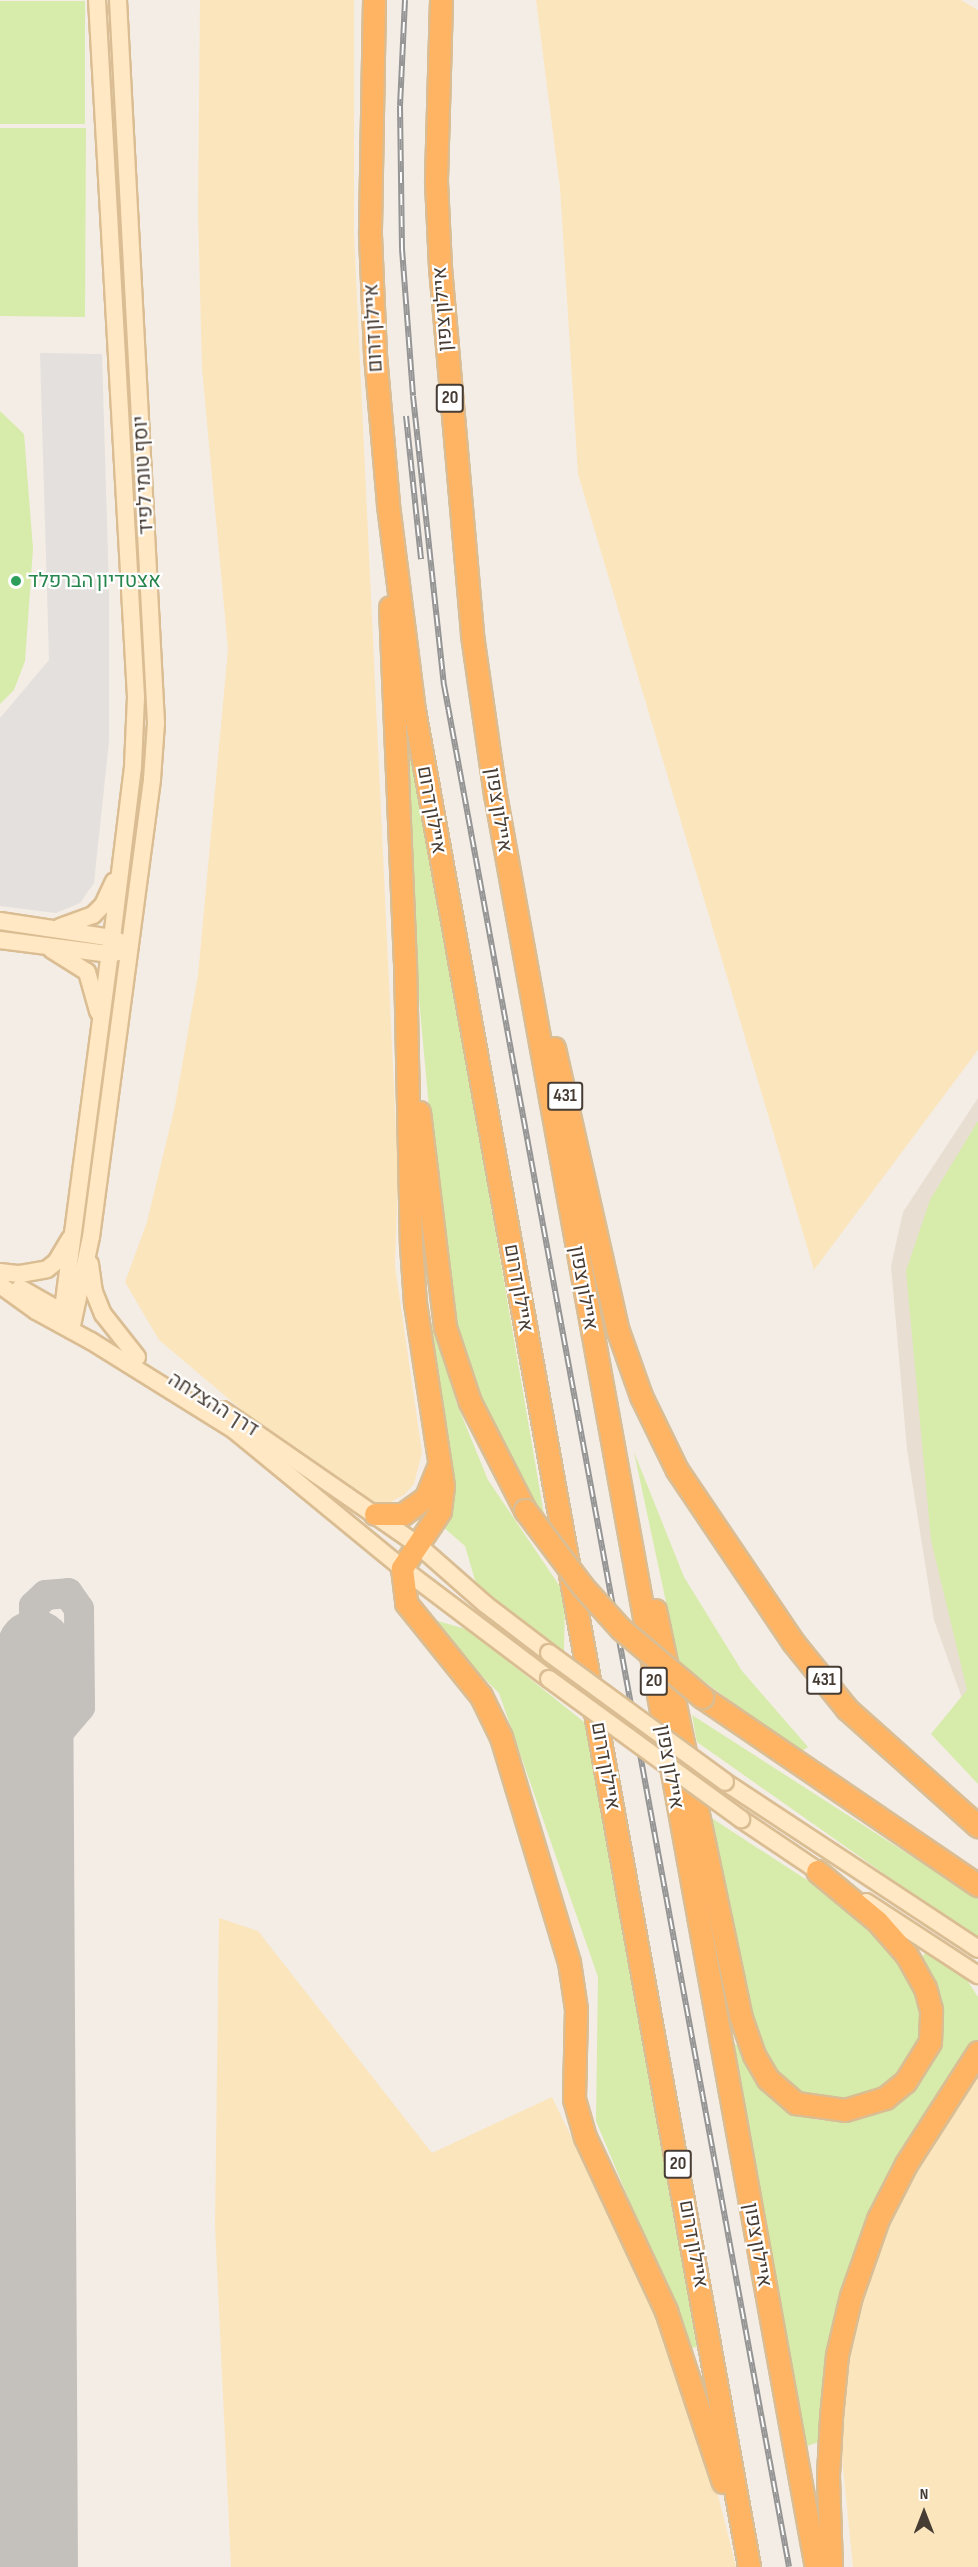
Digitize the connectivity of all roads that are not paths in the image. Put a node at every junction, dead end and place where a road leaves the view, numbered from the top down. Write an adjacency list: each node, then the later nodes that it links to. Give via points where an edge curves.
1 (97, 0): 7 (street, יוסף טומי לפיד, via 136,697 133,766)
2 (118, 0): 13 (street, יוסף טומי לפיד, via 156,723)
3 (374, 0): 5 (highway, איילון דרום / 20, via 370,235)
4 (441, 0): 6 (highway, איילון צפון / 20, via 436,182 440,267 472,634)
5 (387, 505): 14 (highway); 33 (highway, איילון דרום / 20, via 414,710)
6 (495, 794): 22 (highway, איילון צפון / 20); 27 (highway, 431, via 610,1298 641,1396 676,1470 793,1642 871,1733)
7 (120, 869): 9 (street, via 103,905 93,915); 12 (street, יוסף טומי לפיד)
8 (0, 921): 9 (street)
9 (55, 929): 12 (street)
10 (0, 940): 11 (street)
11 (46, 946): 12 (street); 15 (street, via 87,972)
12 (111, 946): 13 (street); 15 (street, יוסף טומי לפיד)
13 (130, 948): 17 (street, יוסף טומי לפיד)
14 (405, 962): 23 (highway, via 413,1280); 29 (highway, bridge, via 429,1216 445,1327 475,1412 525,1510 583,1587 621,1629 702,1697)
15 (101, 1026): 16 (street, יוסף טומי לפיד)
16 (75, 1227): 18 (street, via 64,1250 46,1269); 20 (street, יוסף טומי לפיד)
17 (91, 1237): 20 (street); 21 (street, via 91,1274 98,1303 115,1332)
18 (0, 1274): 20 (street, דרך ההצלחה)
19 (0, 1285): 20 (street, דרך ההצלחה)
20 (67, 1321): 21 (street, דרך ההצלחה); 26 (street, דרך ההצלחה, via 234,1430)
21 (137, 1357): 24 (street, דרך ההצלחה, via 244,1423)
22 (602, 1394): 28 (highway, via 624,1461 745,2033 760,2066 787,2097 808,2107 845,2110 885,2098 905,2082 930,2043 931,2010 925,1988 906,1954 877,1921); 34 (highway, איילון צפון / 20)
23 (440, 1465): 24 (highway, via 426,1497 403,1514); 25 (highway, via 440,1511)
24 (375, 1514): 25 (street, דרך ההצלחה)
25 (418, 1545): 26 (highway); 30 (street, דרך ההצלחה, bridge, via 485,1604 725,1782)
26 (402, 1568): 28 (street, דרך ההצלחה, bridge); 33 (highway, via 406,1604 481,1696 512,1769 569,1962 576,2009 574,2099 585,2137 679,2344)
27 (978, 1826)
28 (817, 1871): 31 (street, דרך ההצלחה)
29 (978, 1885)
30 (978, 1949)
31 (978, 1975)
32 (978, 2052): 35 (highway, via 897,2181 864,2254 851,2296 837,2355 831,2417)
33 (749, 2567)
34 (816, 2567)
35 (831, 2567)

